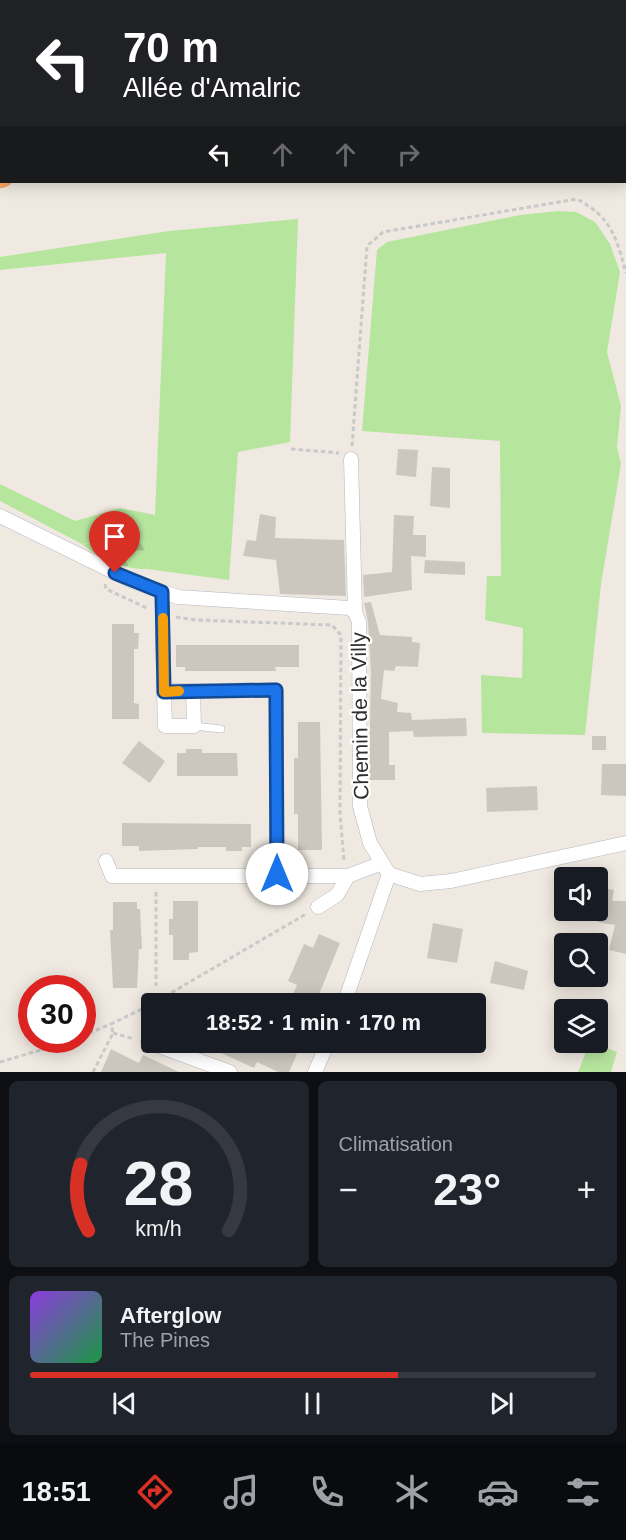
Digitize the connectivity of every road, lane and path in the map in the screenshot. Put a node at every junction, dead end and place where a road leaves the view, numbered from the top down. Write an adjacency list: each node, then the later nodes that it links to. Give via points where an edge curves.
1 (626, 273): 3 (path, via 618,241 606,219 577,199 383,232 367,246)
2 (291, 449): 3 (path, via 345,454)
3 (351, 459): 7 (street)
4 (0, 516): 6 (street, Chemin de la Villy)
5 (105, 581): 8 (path, via 105,589)
6 (162, 592): 7 (street, Chemin de la Villy, via 178,597 349,608); 8 (street)
7 (355, 612): 15 (street, Chemin de la Villy, via 361,657 360,806 370,843)
8 (163, 615): 10 (street); 17 (path, via 196,620 332,625 341,635 341,853)
9 (193, 691): 10 (street); 11 (street); 16 (street, via 276,690)
10 (164, 692): 11 (street, via 165,726)
11 (194, 726): 12 (lane)
12 (221, 729)
13 (626, 843): 15 (street, via 451,881 420,884)
14 (106, 861): 18 (street, via 112,876)
15 (385, 869): 17 (street); 22 (street)
16 (277, 874): 17 (street); 18 (street)
17 (348, 876): 19 (street, via 338,895)
18 (156, 877): 20 (path)
19 (318, 907): 21 (path)
20 (156, 986)
21 (171, 993)
22 (347, 993)
23 (141, 1009): 24 (path)
24 (111, 1024): 25 (path); 26 (path)
25 (96, 1030)
26 (113, 1033): 27 (path); 33 (path)
27 (141, 1040)
28 (31, 1053): 31 (path)
29 (171, 1053): 32 (street)
30 (323, 1053): 35 (street)
31 (0, 1062)
32 (200, 1067): 34 (street)
33 (93, 1072)
34 (230, 1072)
35 (315, 1072)

